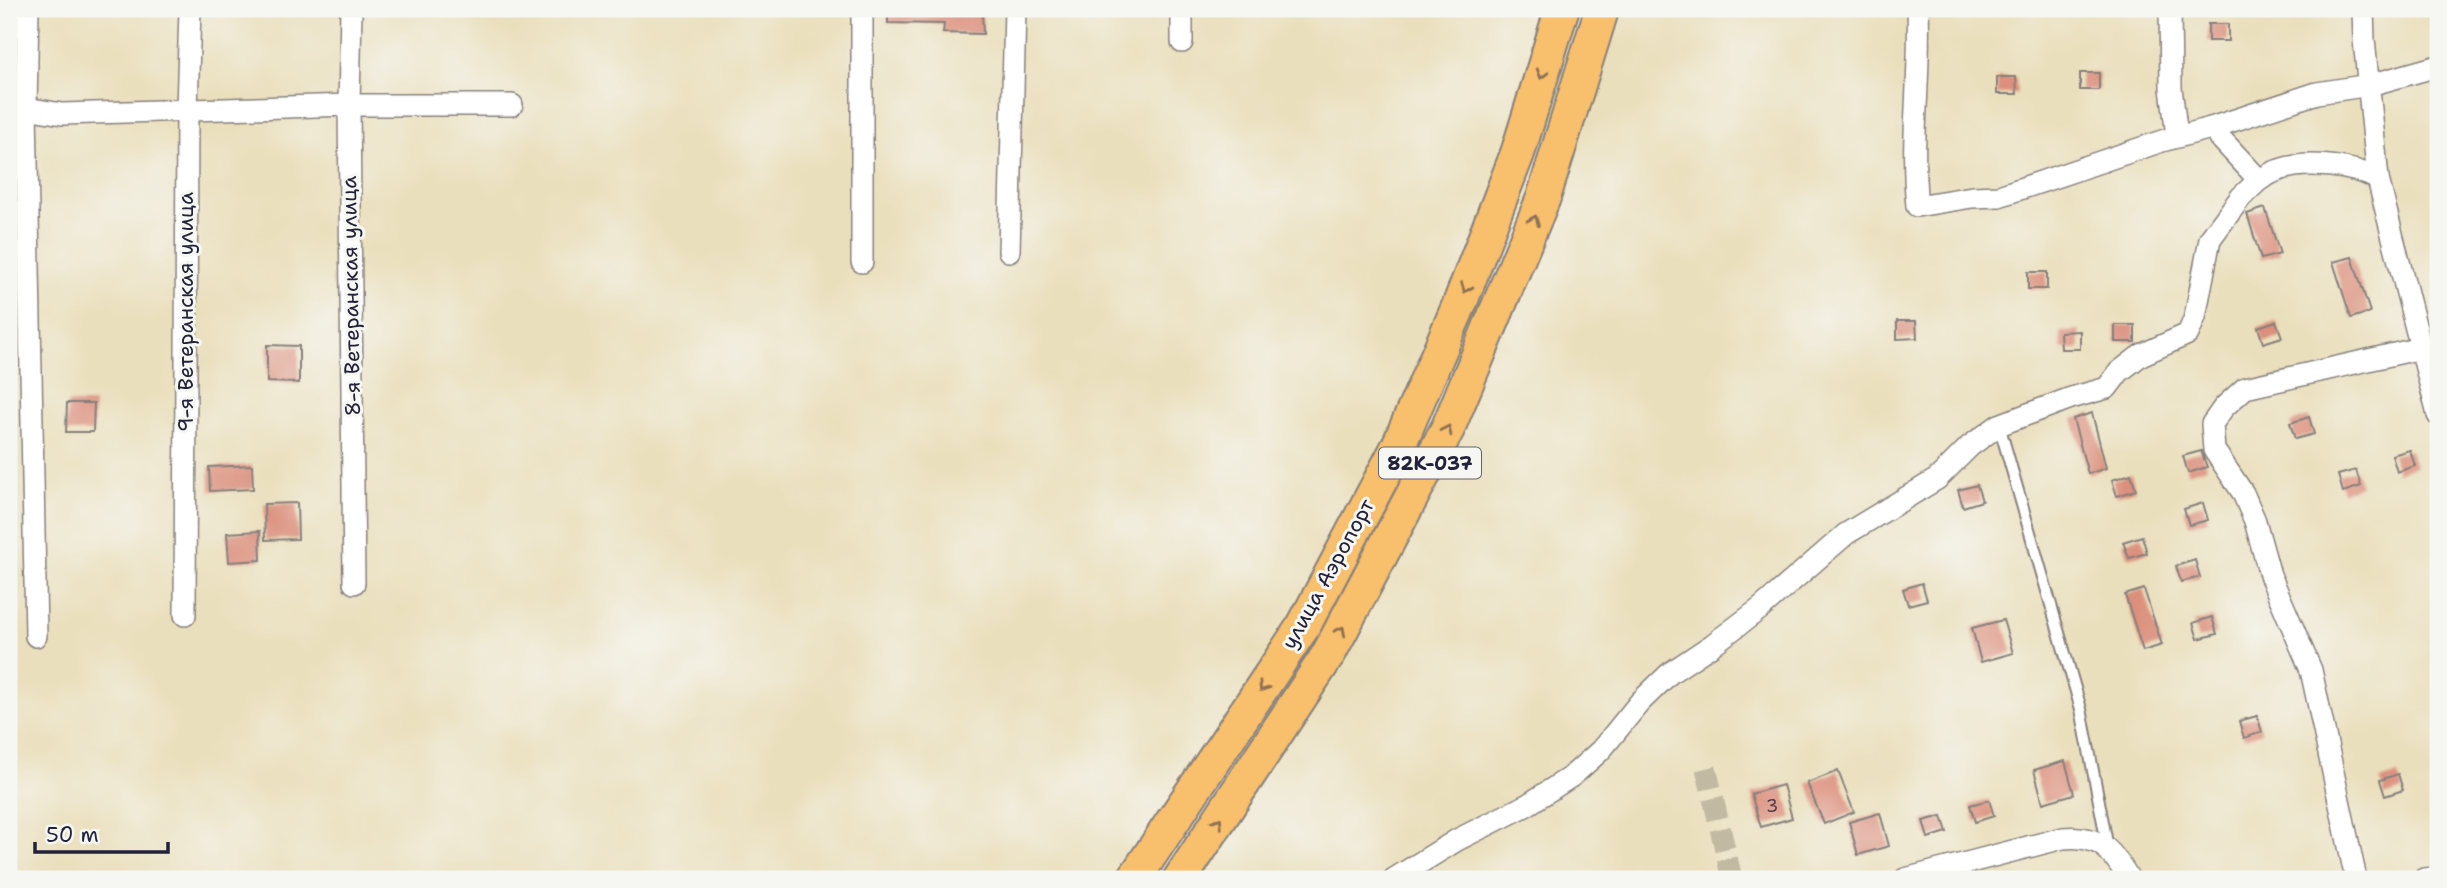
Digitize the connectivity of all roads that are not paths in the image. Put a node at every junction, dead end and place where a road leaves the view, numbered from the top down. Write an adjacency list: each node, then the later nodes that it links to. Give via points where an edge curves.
1 (28, 9): 17 (street)
2 (190, 9): 18 (street, 9-я Ветеранская улица)
3 (351, 9): 16 (street, 8-я Ветеранская улица)
4 (862, 9): 24 (street)
5 (1014, 9): 23 (street)
6 (1182, 9): 12 (street)
7 (1562, 9): 33 (main road, улица Аэропорт, one-way to 33, via 1518,152 1398,447 1304,625)
8 (1602, 9): 34 (main road, улица Аэропорт / 82К-037, one-way to 8, via 1328,654 1448,428 1543,199)
9 (1918, 9): 20 (street, via 1917,206 1999,196)
10 (2170, 9): 20 (street)
11 (2363, 9): 14 (street)
12 (1181, 42)
13 (2438, 66): 14 (street)
14 (2370, 85): 19 (street, via 2317,93); 21 (street)
15 (512, 104): 16 (street)
16 (349, 105): 18 (street); 28 (street, 8-я Ветеранская улица)
17 (17, 109): 18 (street, via 62,114); 30 (street)
18 (187, 109): 29 (street, 9-я Ветеранская улица)
19 (2211, 128): 20 (street); 22 (street)
20 (2177, 136)
21 (2378, 179): 22 (street, via 2341,167 2297,166); 25 (street)
22 (2259, 180): 27 (street, via 2210,239 2188,334 2141,355 2107,388)
23 (1009, 251)
24 (862, 262)
25 (2421, 348): 26 (street); 38 (street, via 2245,388 2212,424 2214,450 2243,493 2270,575 2311,670)
26 (2438, 415)
27 (1999, 425): 31 (lane, via 2081,709); 35 (street, via 1937,479 1846,534 1760,608 1670,673 1572,776)
28 (354, 583)
29 (185, 615)
30 (36, 636)
31 (2108, 848): 36 (street, via 2079,836 2063,838); 37 (street)
32 (2438, 878): 39 (street)
33 (1134, 879)
34 (1180, 879)
35 (1394, 879)
36 (1905, 879)
37 (2129, 879)
38 (2356, 879)
39 (2424, 879)

